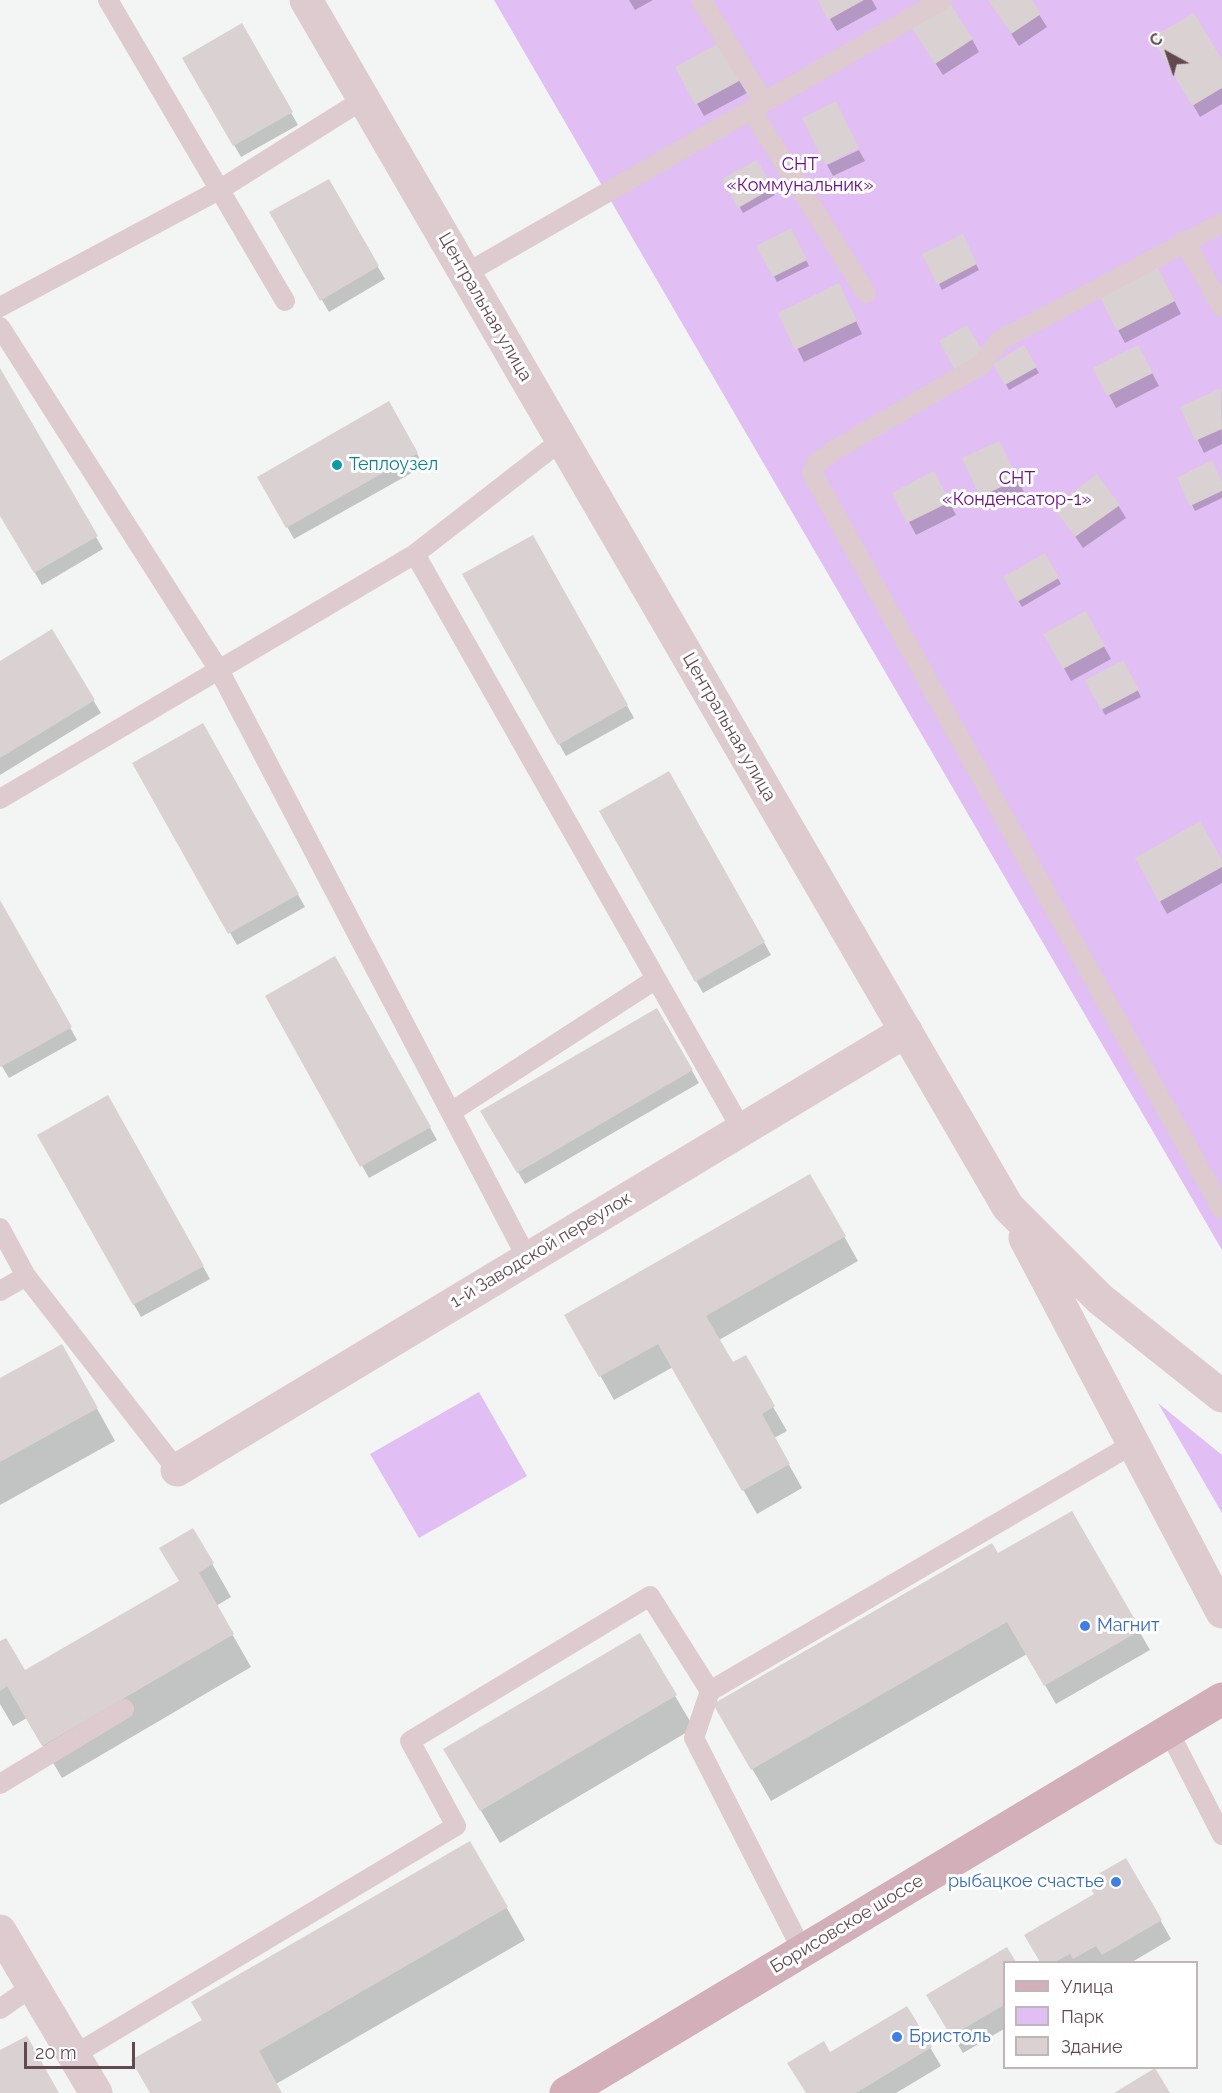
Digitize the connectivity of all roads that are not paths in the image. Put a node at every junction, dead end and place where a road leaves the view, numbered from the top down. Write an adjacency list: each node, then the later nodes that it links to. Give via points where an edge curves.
1 (108, 0): 7 (lane)
2 (306, 0): 5 (street, Центральная улица)
3 (702, 0): 6 (lane)
4 (942, 0): 6 (lane)
5 (364, 99): 7 (lane); 10 (street, Центральная улица)
6 (757, 106): 10 (lane); 11 (lane)
7 (219, 190): 12 (lane); 13 (lane)
8 (1222, 223): 9 (lane)
9 (1184, 241): 14 (lane); 25 (lane, via 999,341 981,365 833,451 816,464 812,473)
10 (465, 273): 16 (street, Центральная улица)
11 (866, 293)
12 (285, 301)
13 (0, 306)
14 (1222, 307)
15 (0, 327): 18 (lane)
16 (562, 440): 17 (lane); 21 (street, Центральная улица)
17 (415, 554): 18 (lane); 20 (lane)
18 (219, 670): 19 (lane); 22 (lane)
19 (0, 799)
20 (656, 979): 22 (lane); 23 (lane)
21 (906, 1031): 23 (street, 1-й Заводской переулок); 24 (street, Центральная улица)
22 (451, 1112): 27 (lane)
23 (742, 1130): 27 (street, 1-й Заводской переулок)
24 (1008, 1208): 30 (street, Центральная улица, via 1100,1299); 31 (street)
25 (1222, 1209)
26 (0, 1228): 28 (lane)
27 (528, 1258): 32 (street, 1-й Заводской переулок)
28 (26, 1276): 29 (lane); 32 (lane)
29 (0, 1291)
30 (1222, 1396)
31 (1133, 1444): 33 (street); 34 (lane)
32 (177, 1470)
33 (1222, 1612)
34 (710, 1691): 41 (lane, via 694,1738); 44 (lane, via 650,1596 410,1742 456,1826)
35 (1222, 1699): 37 (main road, Борисовское шоссе)
36 (124, 1708): 38 (lane)
37 (1169, 1732): 39 (lane); 41 (main road, Борисовское шоссе)
38 (0, 1784)
39 (1222, 1835)
40 (0, 1931): 42 (street)
41 (802, 1950): 46 (main road, Борисовское шоссе)
42 (33, 1986): 43 (lane); 44 (street)
43 (0, 2008)
44 (74, 2055): 45 (street)
45 (96, 2093)
46 (566, 2093)

